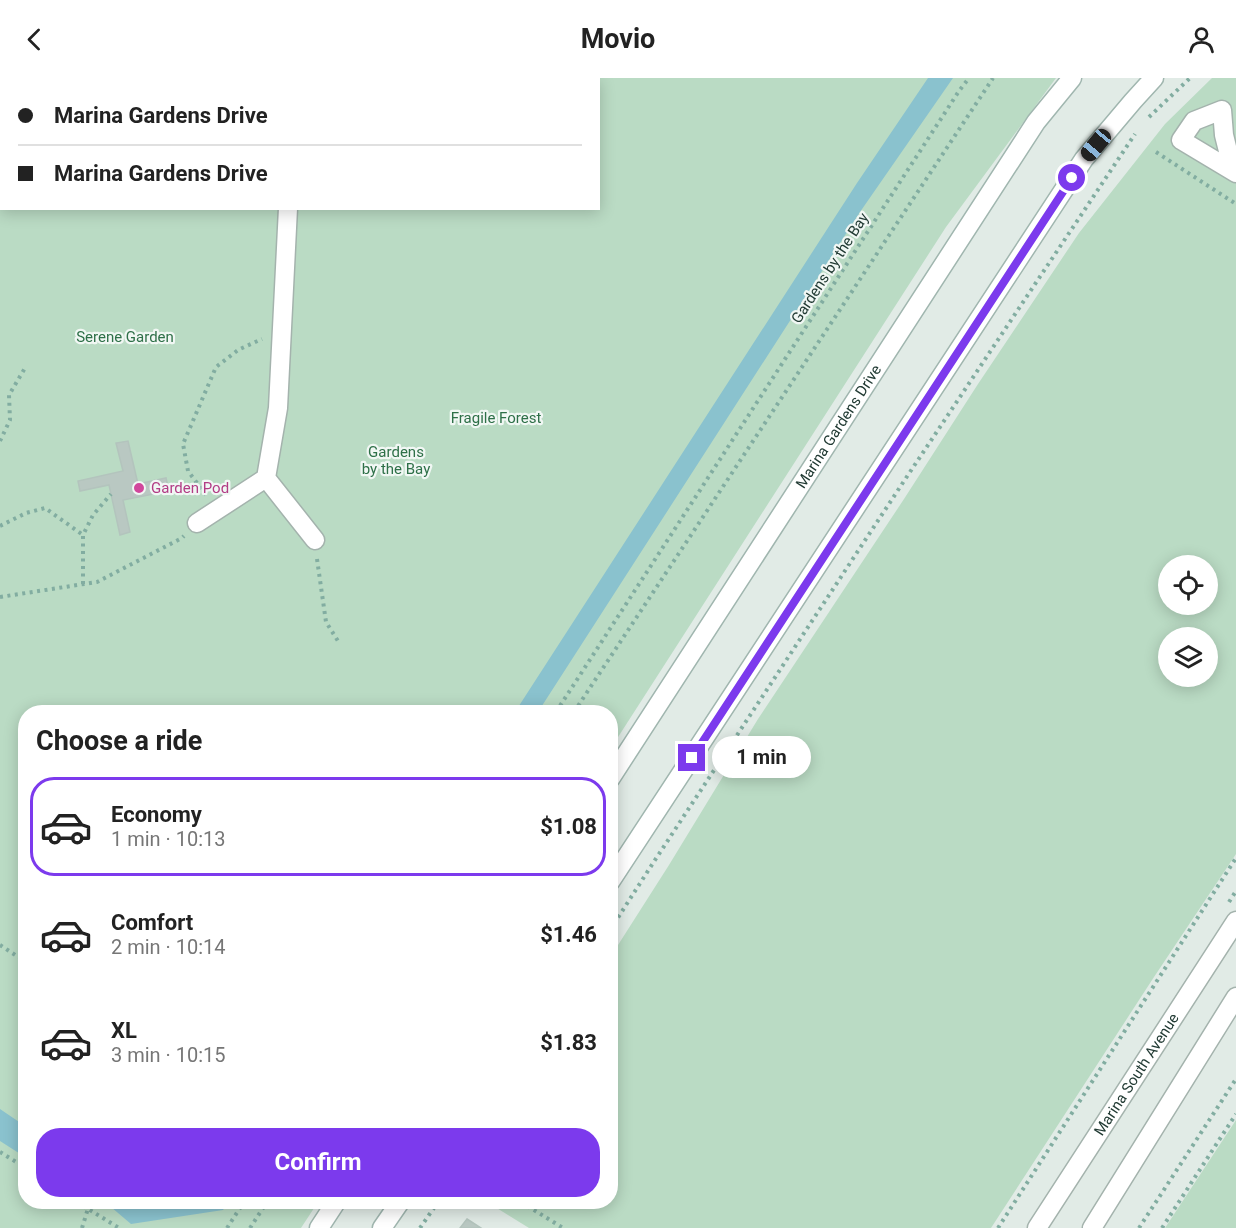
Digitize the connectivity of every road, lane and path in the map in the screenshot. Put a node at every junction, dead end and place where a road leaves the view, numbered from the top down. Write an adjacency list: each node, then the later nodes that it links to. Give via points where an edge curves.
1 (54, 78): 2 (path)
2 (73, 78)
3 (969, 78): 28 (path, Gardens by the Bay)
4 (993, 78): 29 (path)
5 (1072, 78): 30 (main road, Marina Gardens Drive, via 1036,122)
6 (1154, 78): 32 (main road, via 1084,159)
7 (1190, 78): 8 (path)
8 (1149, 117)
9 (1137, 130): 33 (path)
10 (1156, 152): 13 (path)
11 (1236, 162): 12 (main road, via 1230,159 1222,110 1194,121 1180,140)
12 (1236, 173)
13 (1236, 204)
14 (288, 210): 15 (main road)
15 (282, 331): 18 (main road, via 278,408); 20 (path, via 238,350 216,367 183,444 188,471)
16 (25, 368): 17 (path, via 9,395 10,420)
17 (0, 441)
18 (266, 478): 20 (main road); 24 (main road)
19 (111, 494): 23 (path, via 93,515)
20 (220, 508): 21 (main road)
21 (197, 523): 25 (path, via 182,538 97,582)
22 (0, 526): 23 (path, via 45,508)
23 (83, 535): 25 (path)
24 (315, 540): 27 (path, via 326,622)
25 (83, 584): 26 (path)
26 (0, 597)
27 (338, 641)
28 (561, 705)
29 (579, 705)
30 (618, 767)
31 (1236, 858): 58 (path)
32 (618, 870)
33 (618, 918)
34 (1236, 921): 59 (main road, Marina South Avenue)
35 (0, 945): 36 (path)
36 (18, 957)
37 (1236, 997): 60 (main road)
38 (1236, 1079): 61 (path)
39 (1236, 1114): 62 (path)
40 (0, 1152): 41 (path)
41 (18, 1163)
42 (87, 1209): 50 (path)
43 (89, 1209): 51 (path)
44 (239, 1209): 52 (path)
45 (262, 1209): 53 (path)
46 (331, 1209): 54 (main road)
47 (395, 1209): 55 (main road)
48 (433, 1209): 56 (path)
49 (532, 1209): 57 (path)
50 (82, 1228)
51 (119, 1228)
52 (227, 1228)
53 (250, 1228)
54 (319, 1228)
55 (382, 1228)
56 (420, 1228)
57 (563, 1228)
58 (998, 1228)
59 (1037, 1228)
60 (1092, 1228)
61 (1139, 1228)
62 (1162, 1228)

